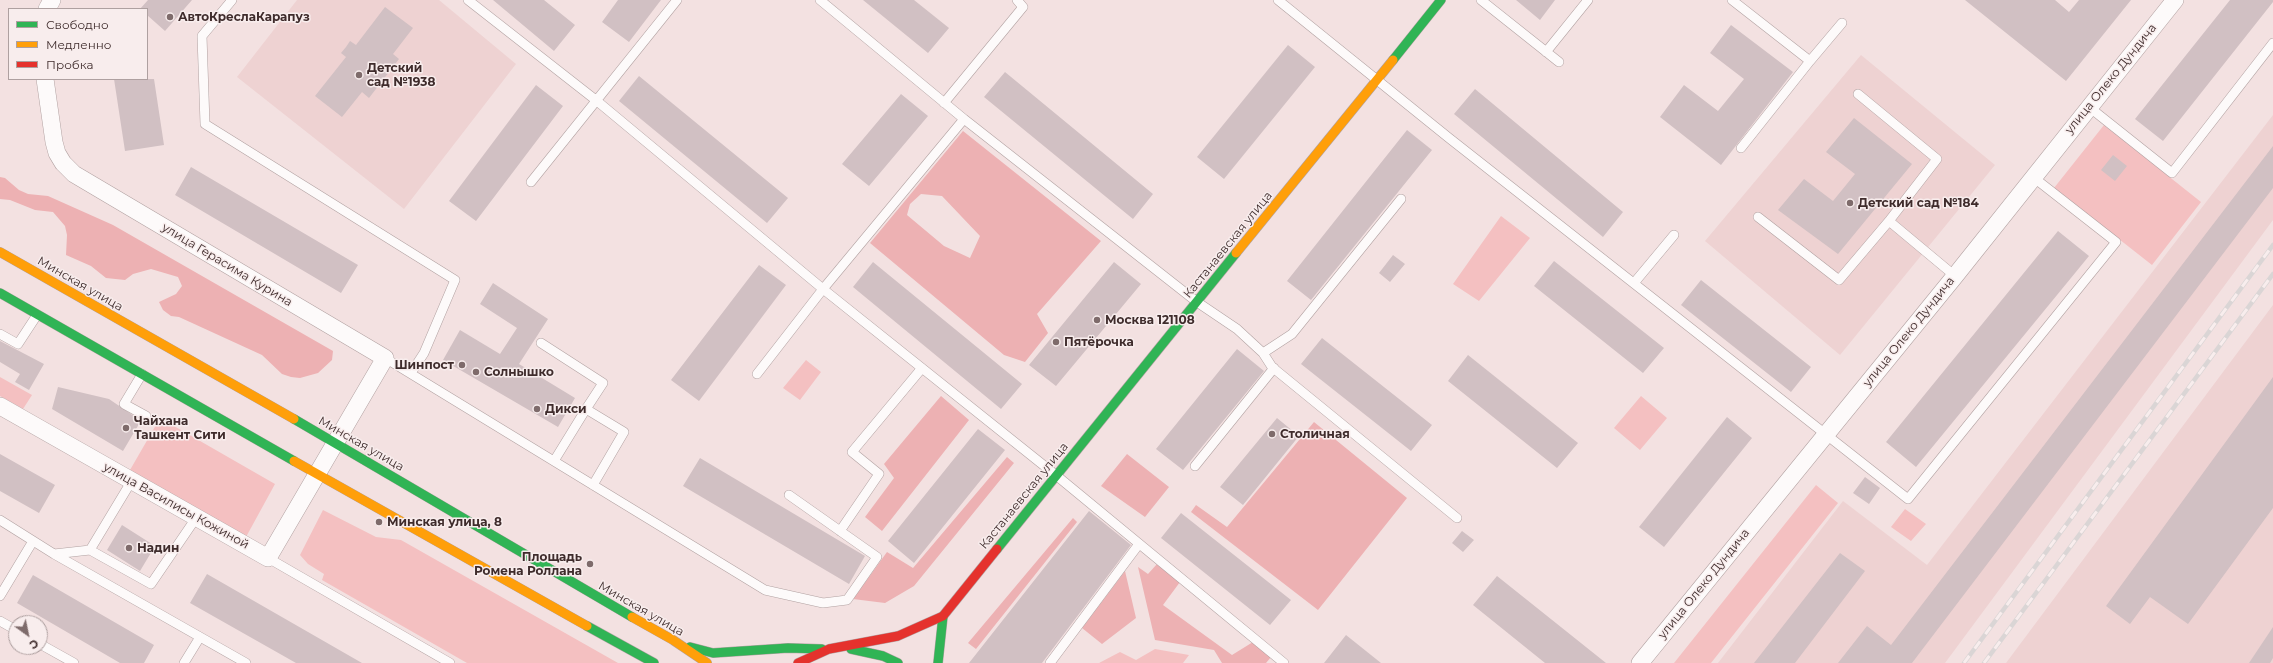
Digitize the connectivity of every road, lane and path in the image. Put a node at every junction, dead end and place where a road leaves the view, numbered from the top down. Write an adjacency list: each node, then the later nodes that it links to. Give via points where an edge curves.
1 (232, 0): 44 (lane, via 202,36 205,124 455,280 424,353)
2 (468, 0): 20 (lane)
3 (676, 0): 20 (lane)
4 (820, 0): 21 (lane)
5 (1017, 0): 21 (lane, via 1023,7)
6 (1278, 0): 18 (lane)
7 (1442, 0): 18 (main road, Кастанаевская улица)
8 (1481, 0): 14 (lane)
9 (1588, 0): 14 (lane)
10 (1732, 0): 16 (lane)
11 (2175, 0): 22 (street, улица Олеко Дундича)
12 (1842, 23): 16 (lane)
13 (2273, 43): 22 (lane, via 2172,172)
14 (1546, 52): 15 (lane)
15 (1559, 62)
16 (1810, 62): 24 (lane)
17 (45, 80): 41 (street, улица Герасима Курина, via 56,148 63,163 74,174)
18 (1377, 80): 33 (lane); 36 (main road, Кастанаевская улица)
19 (1858, 94): 29 (lane, via 1937,159)
20 (597, 101): 26 (lane); 34 (lane)
21 (944, 103): 23 (lane)
22 (2089, 107): 25 (street, улица Олеко Дундича)
23 (964, 119): 34 (lane); 36 (lane)
24 (1742, 148)
25 (2034, 177): 32 (street, улица Олеко Дундича); 50 (lane, via 2116,242 1908,499)
26 (532, 182)
27 (1401, 199): 40 (lane, via 1292,334)
28 (1758, 217): 29 (lane, via 1839,280)
29 (1889, 221): 32 (lane)
30 (1674, 235): 33 (lane)
31 (0, 252): 51 (main road, Минская улица)
32 (1955, 276): 50 (street, улица Олеко Дундича)
33 (1634, 283): 50 (lane)
34 (823, 288): 42 (lane); 46 (lane)
35 (0, 293): 37 (main road)
36 (1197, 302): 40 (lane, via 1237,329); 55 (main road, Кастанаевская улица)
37 (37, 315): 38 (lane, via 18,344); 45 (main road)
38 (0, 334)
39 (541, 344): 48 (lane, via 603,383)
40 (1263, 353): 43 (lane)
41 (385, 358): 44 (lane); 51 (street)
42 (922, 368): 55 (lane); 62 (lane, via 852,452 879,474)
43 (1274, 368): 53 (lane); 60 (lane)
44 (411, 373): 52 (lane)
45 (142, 374): 49 (lane, via 124,404); 54 (main road)
46 (757, 374)
47 (0, 406): 56 (street, улица Василисы Кожиной)
48 (586, 409): 52 (lane); 57 (lane, via 624,432)
49 (146, 416)
50 (1825, 435): 86 (street, улица Олеко Дундича)
51 (335, 443): 54 (street); 71 (main road, Минская улица)
52 (554, 461): 57 (lane)
53 (1195, 466)
54 (317, 474): 67 (street); 79 (main road)
55 (1057, 476): 64 (lane); 69 (main road, Кастанаевская улица)
56 (131, 482): 59 (street, улица Василисы Кожиной); 65 (lane)
57 (593, 485): 62 (lane, via 765,590 823,603 847,600 878,557)
58 (789, 495): 62 (lane)
59 (196, 518): 65 (lane, via 151,584); 67 (street, улица Василисы Кожиной)
60 (1457, 518)
61 (0, 520): 63 (lane)
62 (840, 531)
63 (33, 541): 66 (lane); 68 (lane)
64 (1139, 544): 84 (lane); 85 (lane)
65 (90, 550): 66 (lane)
66 (54, 554): 70 (lane)
67 (268, 558): 78 (lane)
68 (0, 596)
69 (943, 616): 73 (main road, Кастанаевская улица, via 898,636); 83 (main road)
70 (200, 637): 76 (lane); 77 (lane)
71 (673, 640): 74 (main road, via 713,653 788,648); 80 (main road, Минская улица)
72 (48, 648): 75 (lane)
73 (840, 648): 74 (main road, Кастанаевская улица); 82 (main road, Кастанаевская улица, via 863,651)
74 (829, 649): 81 (main road, Кастанаевская улица)
75 (74, 663)
76 (184, 663)
77 (246, 663)
78 (450, 663)
79 (654, 663)
80 (707, 663)
81 (798, 663)
82 (898, 663)
83 (938, 663)
84 (1050, 663)
85 (1284, 663)
86 (1640, 663)

